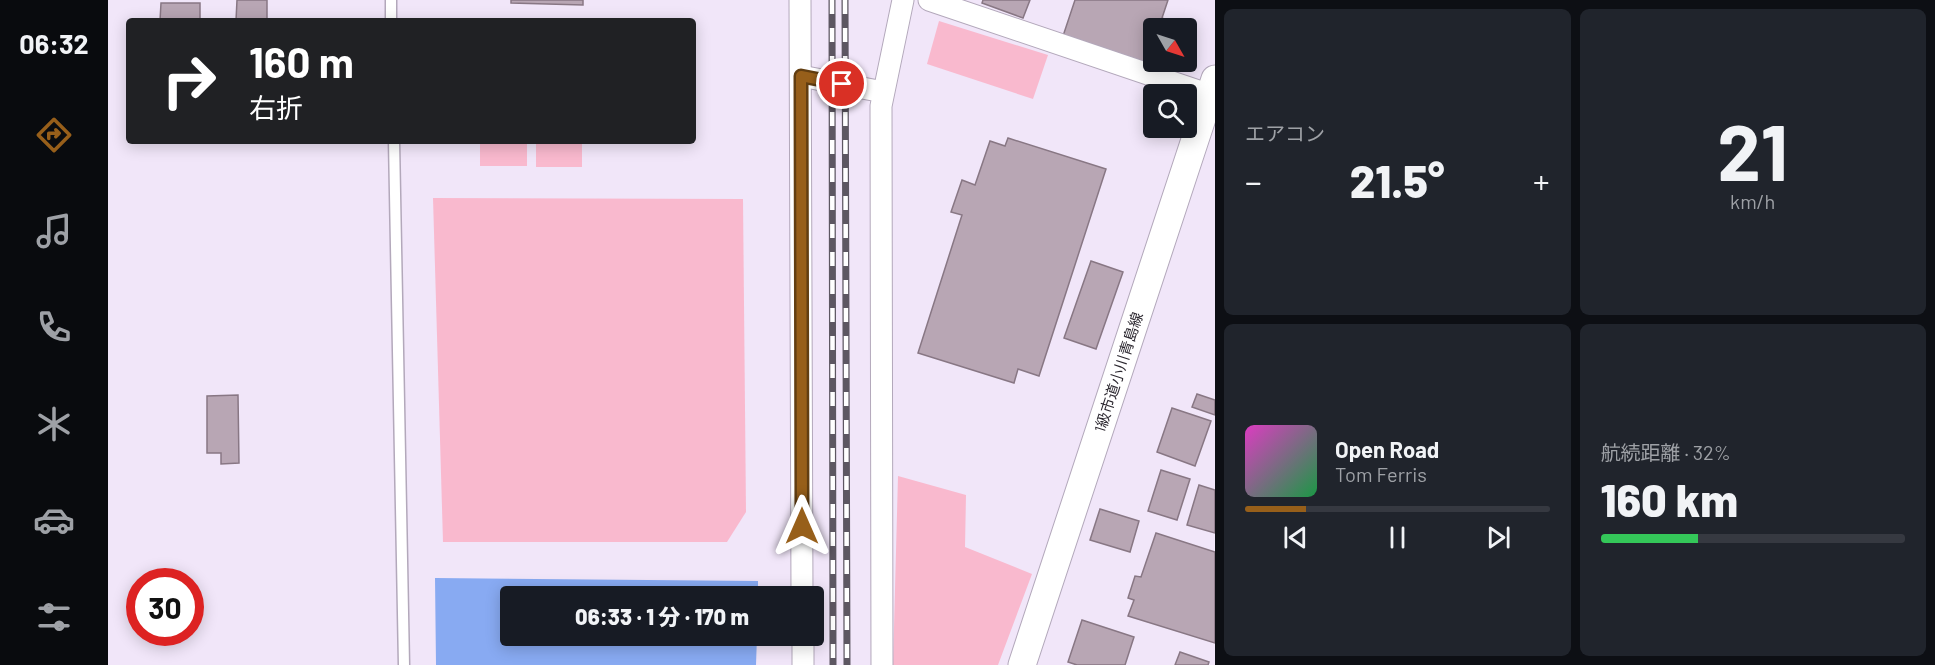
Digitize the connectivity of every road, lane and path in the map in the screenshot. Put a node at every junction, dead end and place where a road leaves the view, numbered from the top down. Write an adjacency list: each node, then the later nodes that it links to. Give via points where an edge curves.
1 (391, 0): 5 (lane)
2 (800, 0): 6 (street)
3 (903, 0): 8 (street)
4 (929, 0): 7 (street)
5 (391, 18)
6 (801, 76): 8 (street); 10 (street)
7 (1213, 87): 15 (street, 1級市道小川青島線)
8 (883, 92): 14 (street)
9 (394, 144): 12 (lane)
10 (802, 586)
11 (802, 646): 13 (street)
12 (404, 665)
13 (803, 665)
14 (882, 665)
15 (1022, 665)

